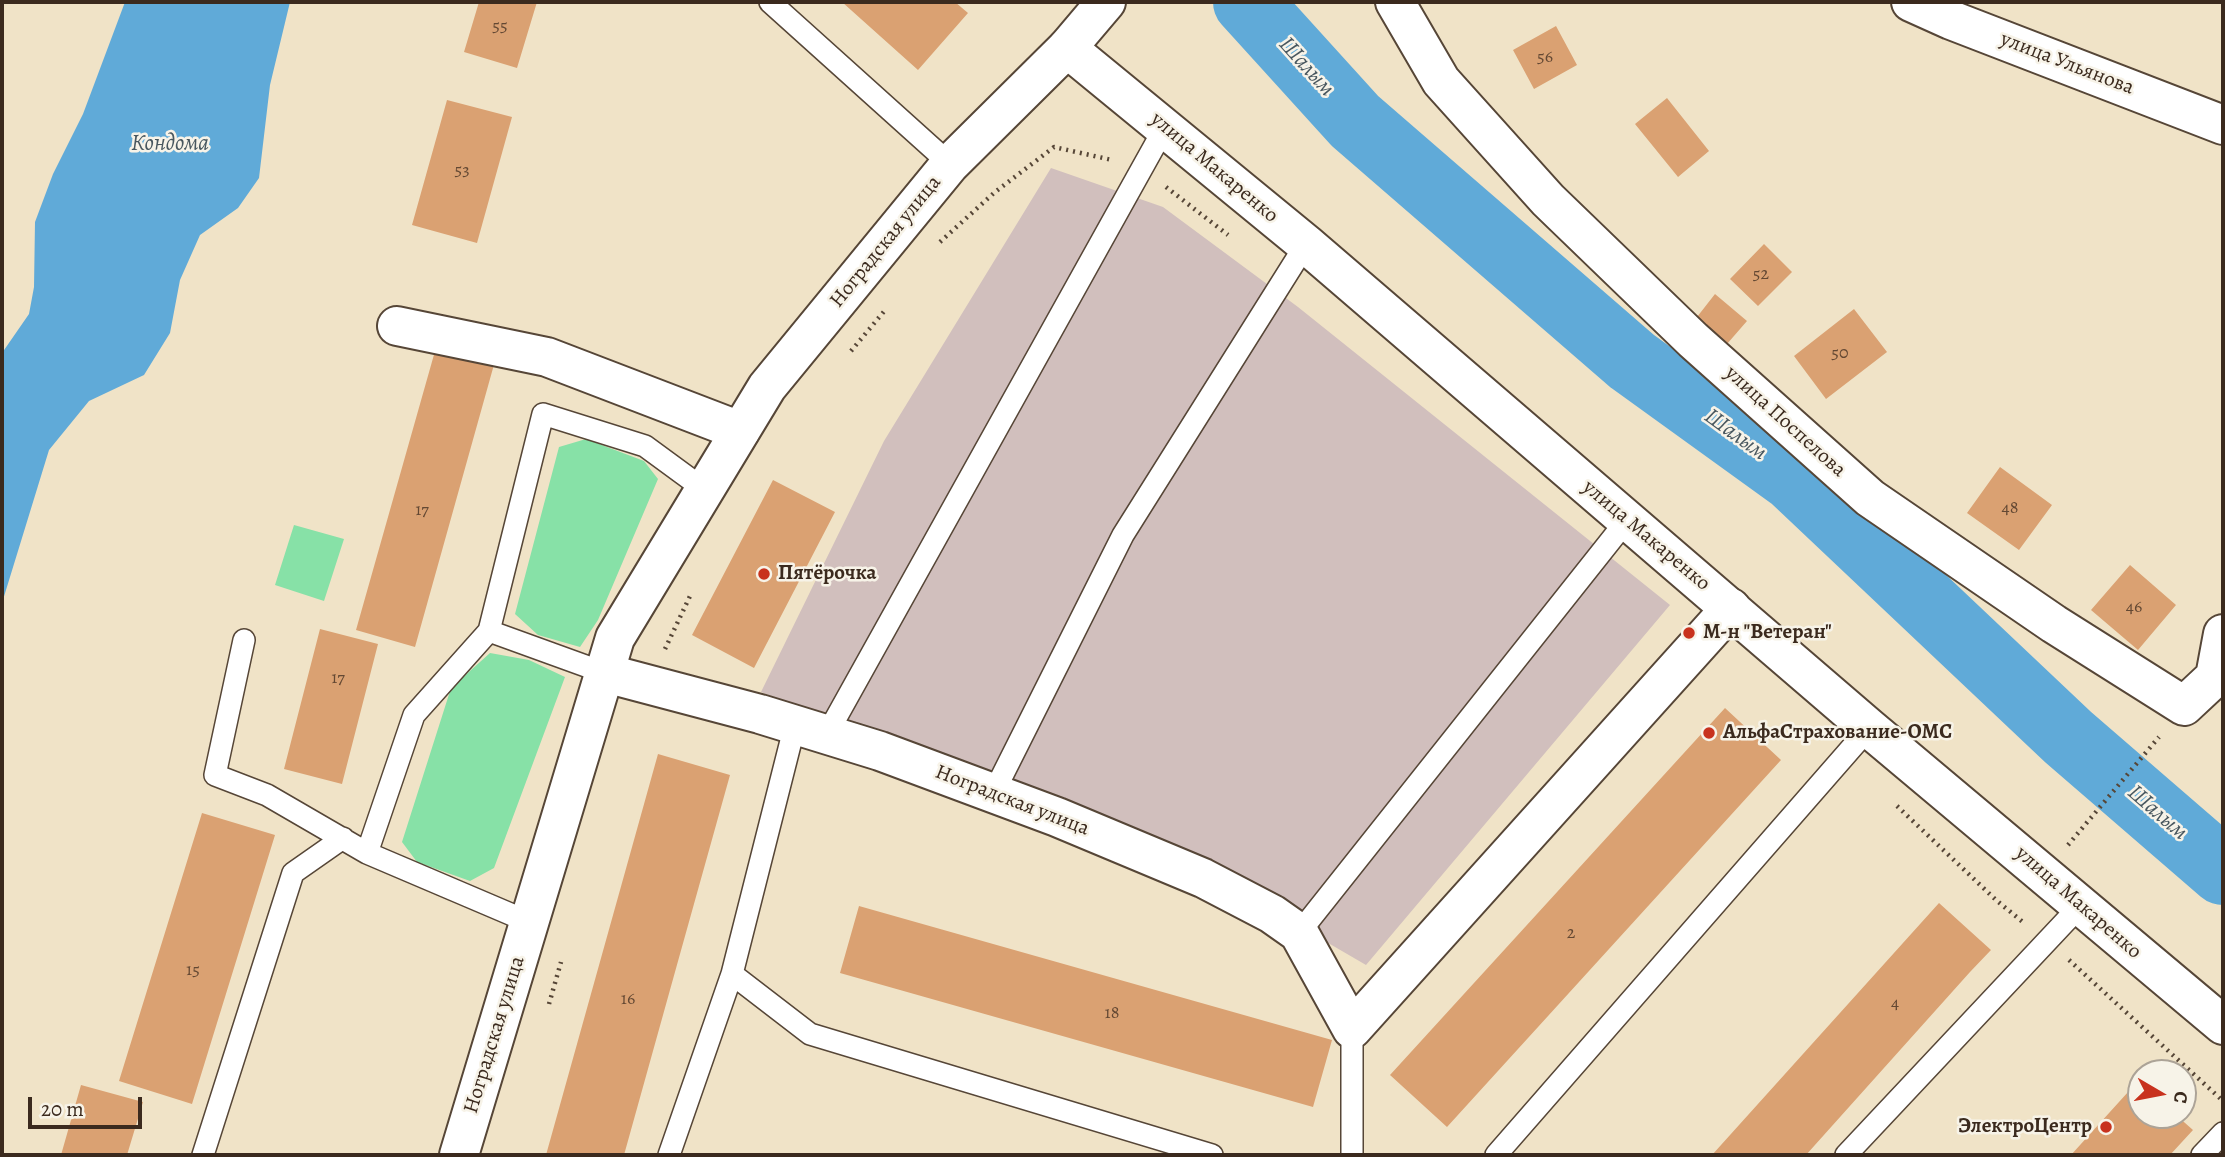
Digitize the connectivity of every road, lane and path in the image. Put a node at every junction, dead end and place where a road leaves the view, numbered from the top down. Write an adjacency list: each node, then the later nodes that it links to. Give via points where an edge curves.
1 (770, 2): 9 (lane)
2 (1106, 2): 6 (street, Ноградская улица)
3 (1395, 2): 20 (street, улица Поспелова, via 1441,81 1548,200 1693,340 1860,489 2054,624)
4 (1911, 2): 5 (street, улица Ульянова)
5 (1957, 11): 7 (street, улица Ульянова)
6 (1067, 48): 8 (street, улица Макаренко); 9 (street, Ноградская улица)
7 (2223, 125)
8 (1165, 127): 10 (street, улица Макаренко); 22 (lane)
9 (950, 164): 12 (street, Ноградская улица, via 767,387)
10 (1306, 244): 14 (street, улица Макаренко); 23 (lane, via 1123,535)
11 (397, 326): 12 (street, via 547,358)
12 (740, 432): 13 (street, Ноградская улица)
13 (705, 490): 16 (lane, via 645,446 543,414); 19 (street, Ноградская улица, via 615,638)
14 (1627, 520): 15 (street, улица Макаренко); 30 (lane)
15 (1731, 608): 21 (street, улица Макаренко); 34 (street)
16 (489, 631): 19 (lane); 27 (lane, via 414,715)
17 (2223, 634): 20 (street, via 2215,677)
18 (244, 640): 25 (lane, via 215,775 267,795)
19 (605, 673): 22 (street, Ноградская улица); 29 (street, Ноградская улица)
20 (2184, 706): 26 (path)
21 (1869, 728): 28 (street, улица Макаренко); 42 (lane)
22 (811, 729): 23 (street, Ноградская улица); 32 (lane)
23 (994, 792): 30 (street, Ноградская улица, via 1203,878)
24 (1924, 833): 31 (path)
25 (343, 838): 27 (lane); 37 (lane, via 293,873)
26 (2076, 839)
27 (367, 853): 29 (lane)
28 (2080, 906): 31 (lane); 33 (street, улица Макаренко)
29 (529, 922): 38 (street, Ноградская улица)
30 (1299, 933): 34 (street, Ноградская улица)
31 (2047, 940): 35 (path); 43 (lane)
32 (732, 974): 39 (lane); 40 (lane, via 810,1034)
33 (2223, 1025)
34 (1352, 1029): 41 (lane)
35 (2223, 1101)
36 (2223, 1133): 44 (lane)
37 (202, 1155)
38 (459, 1155)
39 (669, 1155)
40 (1212, 1155)
41 (1352, 1155)
42 (1496, 1155)
43 (1846, 1155)
44 (2202, 1155)

